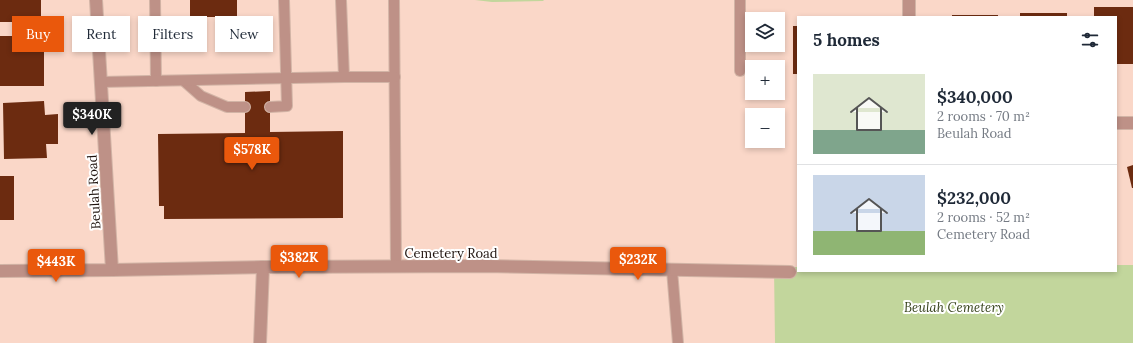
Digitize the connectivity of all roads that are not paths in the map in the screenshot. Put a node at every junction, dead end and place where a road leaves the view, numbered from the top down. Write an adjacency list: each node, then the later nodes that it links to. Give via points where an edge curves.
1 (96, 0): 15 (street, Beulah Road)
2 (154, 0): 13 (lane)
3 (284, 0): 12 (lane)
4 (341, 0): 10 (lane)
5 (394, 0): 11 (lane)
6 (740, 0): 9 (lane)
7 (909, 0): 8 (street)
8 (909, 16)
9 (740, 71)
10 (344, 77): 11 (lane); 12 (lane)
11 (395, 77): 21 (lane)
12 (286, 79): 14 (lane); 17 (lane, via 287,106)
13 (156, 81): 14 (lane); 15 (lane)
14 (184, 81): 16 (lane, via 201,96 227,107)
15 (101, 82): 22 (street, Beulah Road)
16 (245, 107)
17 (270, 107)
18 (1133, 122): 19 (street)
19 (1117, 123)
20 (263, 267): 21 (street, Cemetery Road); 22 (street, Cemetery Road); 26 (street)
21 (396, 267): 23 (street, Cemetery Road)
22 (112, 270): 24 (street)
23 (672, 270): 25 (street, Cemetery Road); 27 (lane)
24 (0, 271)
25 (790, 272)
26 (260, 343)
27 (678, 343)

